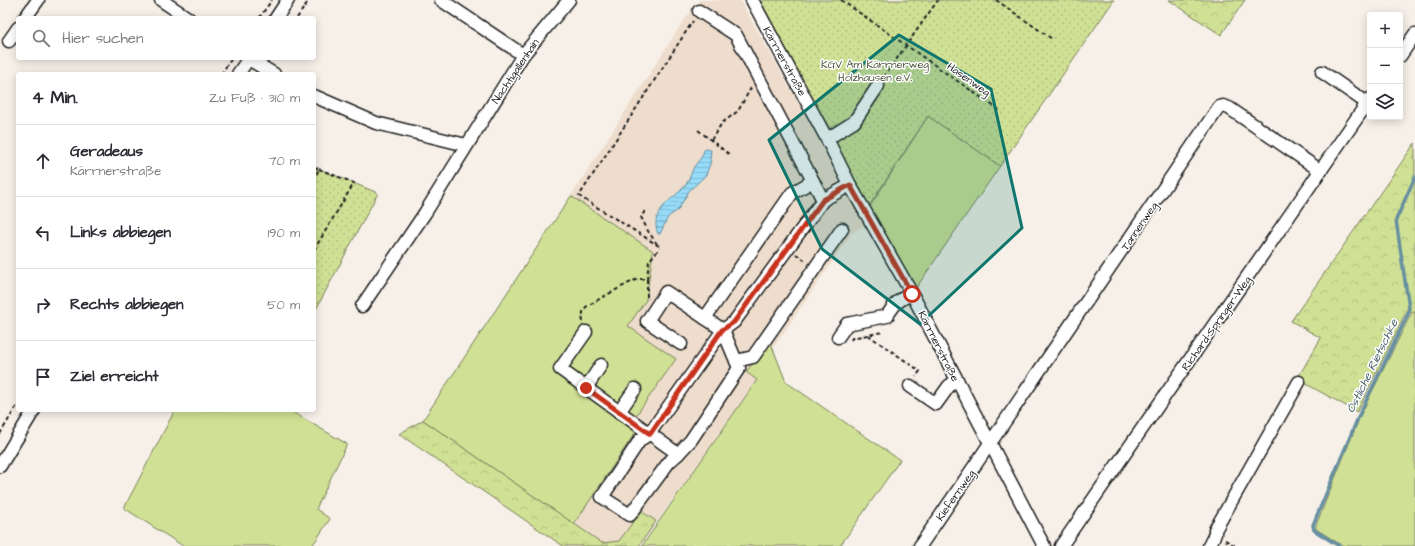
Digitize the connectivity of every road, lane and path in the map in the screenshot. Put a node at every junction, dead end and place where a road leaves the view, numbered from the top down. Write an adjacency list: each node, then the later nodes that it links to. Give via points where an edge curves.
1 (38, 0): 13 (street)
2 (162, 0): 14 (street)
3 (272, 0): 15 (path)
4 (288, 0): 16 (street)
5 (309, 0): 17 (path)
6 (441, 0): 24 (street)
7 (569, 0): 24 (street, Nachtigallenhain)
8 (752, 0): 39 (street, Kärrnerstraße)
9 (841, 0): 22 (path, Hasenweg)
10 (938, 0): 22 (path)
11 (996, 0): 20 (path)
12 (699, 11): 32 (street, via 736,35); 53 (path, via 579,196)
13 (26, 16)
14 (185, 16)
15 (260, 16)
16 (277, 16)
17 (298, 16)
18 (16, 31): 21 (street)
19 (1415, 34): 23 (street)
20 (1052, 39)
21 (9, 41)
22 (906, 46): 33 (path); 37 (path, Hasenweg)
23 (1403, 52)
24 (524, 55): 41 (street, Nachtigallenhain)
25 (231, 60): 28 (path)
26 (247, 60): 29 (street)
27 (251, 60): 30 (street)
28 (222, 72)
29 (239, 72)
30 (271, 72)
31 (1322, 72): 35 (street)
32 (758, 77): 40 (path, via 738,111 722,123); 47 (street)
33 (878, 86): 39 (street, via 854,122)
34 (316, 97): 41 (street, via 376,123)
35 (1367, 100)
36 (1367, 104): 45 (street, Richard-Springer-Weg)
37 (1002, 112)
38 (698, 130): 40 (path)
39 (827, 139): 48 (street, Kärrnerstraße)
40 (710, 140): 42 (path)
41 (466, 145): 60 (street, Nachtigallenhain, via 426,213)
42 (730, 155)
43 (316, 168): 44 (path)
44 (319, 169): 46 (path); 52 (path, via 354,183)
45 (1321, 171): 81 (street, Tannenweg, via 1228,108 1219,107); 86 (street, Richard-Springer-Weg)
46 (316, 174)
47 (813, 182): 49 (street); 61 (street, via 792,193)
48 (850, 185): 49 (street); 58 (street, Kärrnerstraße)
49 (823, 200): 54 (street)
50 (645, 211): 53 (path, via 641,217)
51 (842, 229): 56 (street)
52 (316, 247)
53 (659, 247): 55 (path); 57 (path, via 649,261)
54 (788, 248): 56 (path); 62 (street, via 734,322)
55 (664, 250)
56 (815, 267): 69 (street, via 753,357)
57 (647, 279): 59 (path, via 647,298); 63 (path, via 625,284 587,306 582,315)
58 (912, 294): 66 (street, via 895,303 887,316 846,324); 71 (street, Kärrnerstraße)
59 (657, 305): 61 (street, via 666,292); 67 (street, via 647,321)
60 (362, 306)
61 (705, 318): 62 (street)
62 (722, 330): 69 (street); 80 (street)
63 (586, 332): 74 (street, via 560,369)
64 (883, 332): 65 (path)
65 (868, 335): 68 (path, via 852,338); 73 (path, via 920,371)
66 (838, 337)
67 (681, 344)
68 (848, 344)
69 (736, 361): 82 (street, via 739,368 691,440)
70 (601, 365): 74 (street)
71 (957, 380): 73 (street, via 949,386 936,404); 81 (street, Kärrnerstraße)
72 (1299, 382): 87 (street, via 1215,530)
73 (910, 386)
74 (586, 388): 78 (street)
75 (635, 389): 78 (street)
76 (16, 407): 79 (path)
77 (33, 412): 83 (street)
78 (619, 412): 80 (street)
79 (0, 434)
80 (650, 434): 82 (street); 82 (street, via 640,440 602,496 630,515 669,462)
81 (990, 444): 84 (street, Kiefernweg); 85 (street, Kärrnerstraße)
82 (678, 454)
83 (0, 466)
84 (920, 546)
85 (1044, 546)
86 (1061, 546)
87 (1209, 546)

